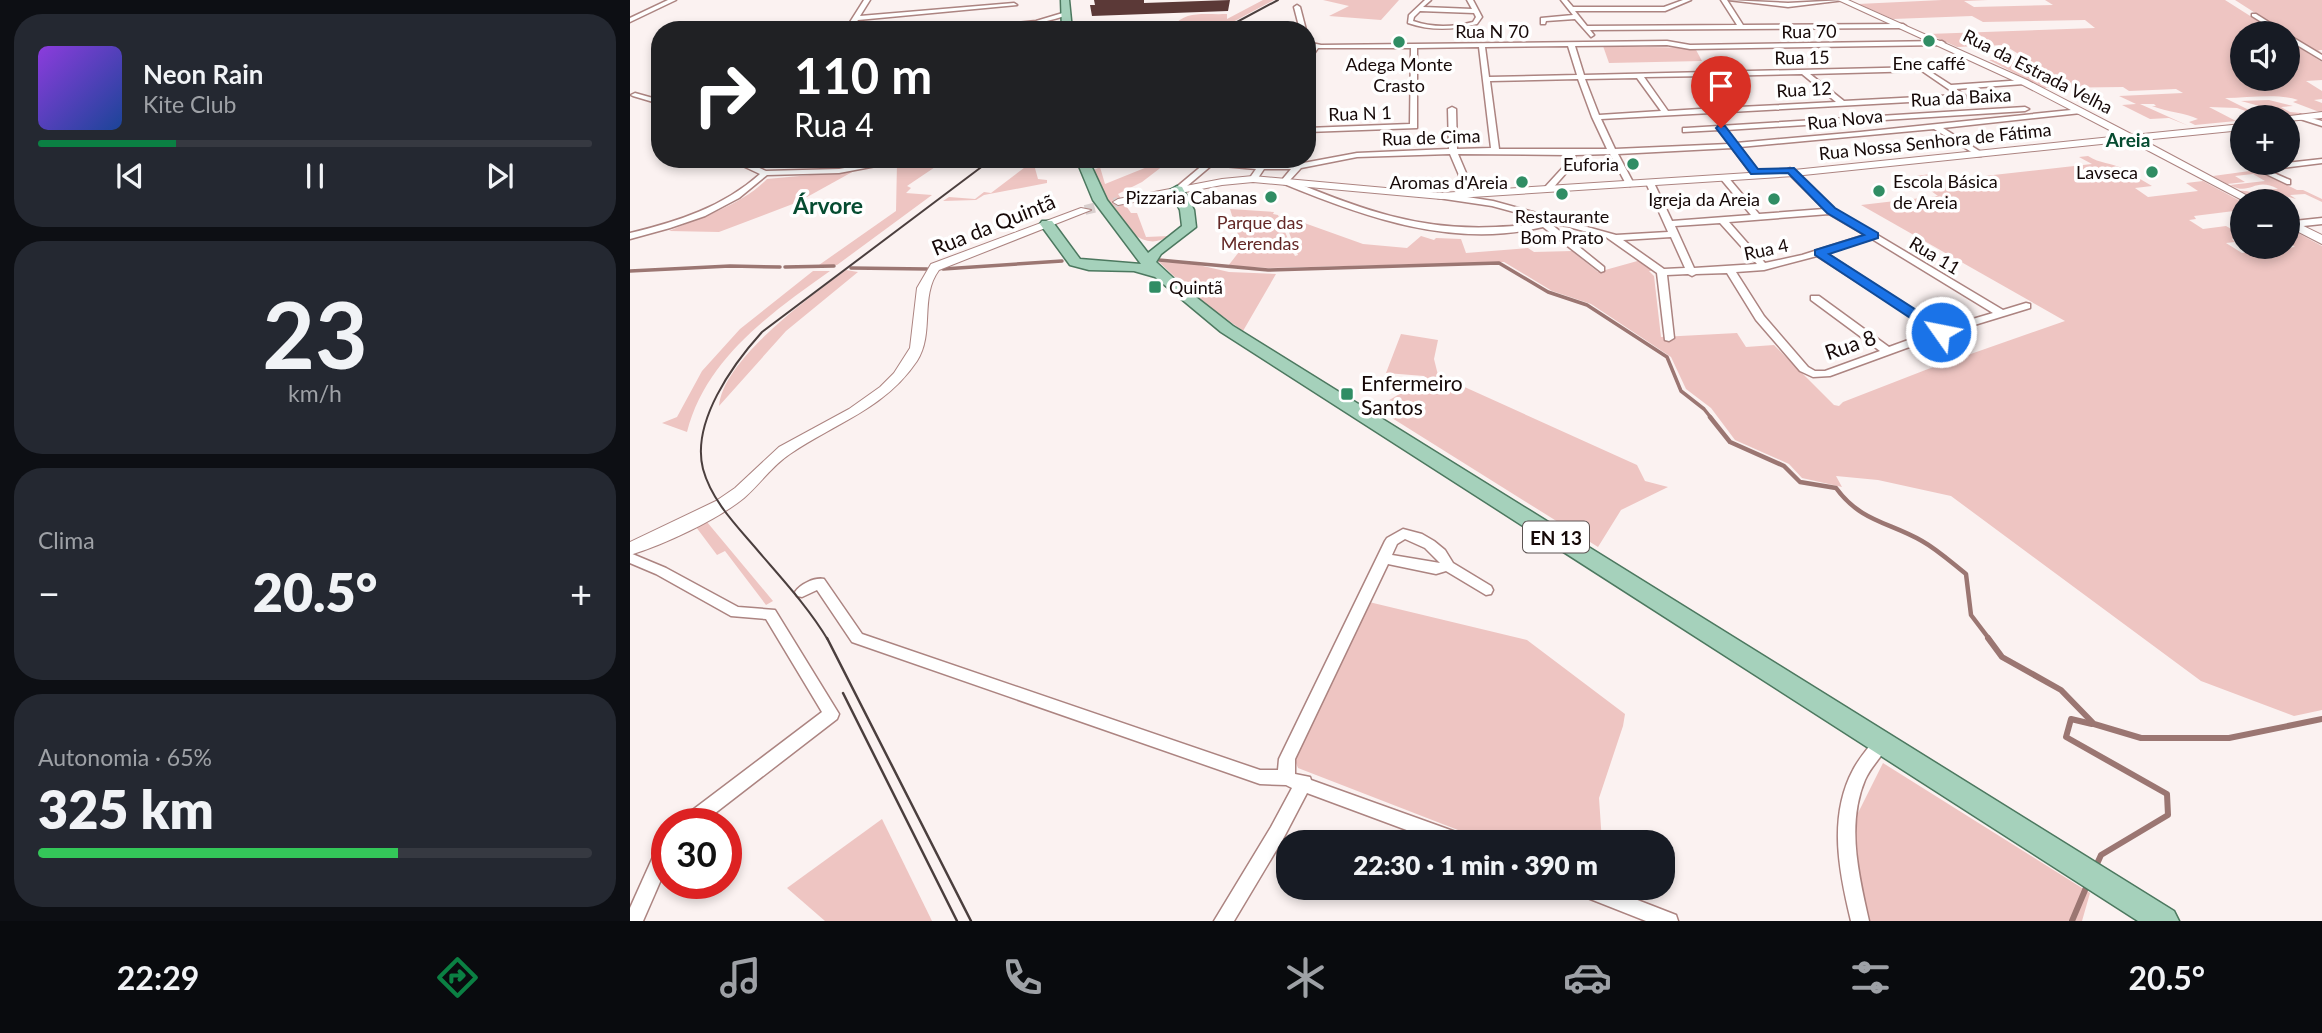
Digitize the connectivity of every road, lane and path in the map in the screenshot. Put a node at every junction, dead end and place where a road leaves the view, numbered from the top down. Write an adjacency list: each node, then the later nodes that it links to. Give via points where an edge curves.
1 (673, 0): 22 (street)
2 (867, 0): 19 (street)
3 (1065, 0): 25 (main road)
4 (1428, 0): 15 (street)
5 (1470, 0): 17 (street)
6 (1564, 0): 16 (street)
7 (1688, 0): 13 (street)
8 (1724, 0): 30 (street)
9 (1731, 0): 10 (street, via 1788,5)
10 (1842, 0): 29 (street, Rua da Estrada Velha)
11 (1662, 1): 13 (street)
12 (1014, 3): 19 (street); 24 (street)
13 (1675, 3): 16 (street, via 1665,11)
14 (1297, 7): 26 (street)
15 (1419, 9): 17 (street); 31 (street, via 1410,16 1413,24)
16 (1572, 9): 20 (street)
17 (1477, 11): 31 (street, via 1478,22)
18 (2254, 15): 27 (street)
19 (855, 18): 23 (street)
20 (1577, 18): 21 (street); 32 (street)
21 (1542, 19)
22 (630, 20)
23 (853, 21)
24 (1012, 21)
25 (1066, 21)
26 (1301, 21)
27 (2264, 21)
28 (1670, 25): 30 (street); 32 (street); 36 (street)
29 (1903, 26): 30 (street); 33 (street, Rua da Estrada Velha)
30 (1741, 27)
31 (1452, 28): 38 (street)
32 (1586, 28): 35 (street)
33 (1942, 43): 36 (street, Rua 70); 48 (street, Rua da Estrada Velha)
34 (1571, 44): 35 (street, Rua N 70); 39 (street, Rua N 70); 46 (street)
35 (1597, 44): 36 (street, Rua N 70)
36 (1677, 44)
37 (2300, 44): 42 (street)
38 (1448, 45): 39 (street, Rua N 70); 41 (street, Rua N 70)
39 (1482, 45): 47 (street, Rua de Cima)
40 (1316, 46): 41 (street, Rua N 70)
41 (1414, 46): 67 (street)
42 (2322, 58)
43 (1805, 73): 44 (street, Rua 15); 49 (street, Rua 15, via 1923,69); 53 (street)
44 (1711, 75): 45 (street, Rua 15); 56 (street)
45 (1640, 77): 46 (street, Rua 15); 59 (street)
46 (1580, 78): 47 (street, Rua 15); 61 (street)
47 (1488, 79): 75 (street, Rua de Cima, via 1495,150)
48 (2024, 82): 49 (street); 55 (street, Rua da Estrada Velha)
49 (1948, 87): 52 (street, Rua 12, via 1964,97)
50 (635, 95): 51 (street)
51 (651, 99)
52 (1897, 100): 53 (street, Rua 12); 60 (street)
53 (1842, 103): 54 (street, Rua 12)
54 (1806, 105): 56 (street, Rua 12); 65 (street)
55 (2071, 106): 58 (street, Rua da Estrada Velha); 60 (street, Rua da Baixa)
56 (1737, 108): 59 (street, Rua 12)
57 (1452, 109): 76 (street)
58 (2081, 111): 68 (street, Rua Nova); 73 (street, Rua da Estrada Velha)
59 (1665, 113): 61 (street, Rua 12)
60 (1916, 116): 65 (street, Rua da Baixa)
61 (1596, 117): 78 (street)
62 (2322, 117): 63 (street)
63 (2306, 118): 64 (street); 66 (street)
64 (2300, 119)
65 (1824, 121): 70 (street, Rua da Baixa)
66 (2322, 124)
67 (1415, 126): 71 (street, Rua N 1)
68 (1935, 126): 74 (street, Rua Nova); 79 (street)
69 (2230, 126): 73 (street, Rua Nossa Senhora de Fátima)
70 (1721, 128): 72 (street, Rua da Baixa); 74 (street)
71 (1316, 130)
72 (1686, 130)
73 (2128, 137): 79 (street, Rua Nossa Senhora de Fátima); 101 (street, Rua da Estrada Velha)
74 (1734, 145): 78 (street, Rua Nova); 91 (street)
75 (1490, 151): 76 (street, Rua de Cima); 77 (street, Rua Nova)
76 (1452, 152): 81 (street, Rua de Cima, via 1357,155); 103 (street)
77 (1571, 152): 78 (street, Rua Nova); 99 (street, via 1570,164)
78 (1612, 152): 96 (street)
79 (1975, 152): 90 (street, Rua Nossa Senhora de Fátima)
80 (2322, 161): 82 (street)
81 (1316, 163)
82 (2300, 164)
83 (762, 168): 89 (street)
84 (852, 168): 89 (street)
85 (1086, 168): 120 (main road, EN 13, via 1096,194)
86 (1204, 168): 100 (street)
87 (1263, 168): 94 (street)
88 (1296, 168): 95 (street)
89 (765, 169): 116 (street, via 752,186 715,208 666,228)
90 (1792, 171): 91 (street, Rua Nossa Senhora de Fátima); 107 (street, Rua 11)
91 (1756, 174): 93 (street, Rua Nossa Senhora de Fátima); 96 (street, Rua Nossa Senhora de Fátima)
92 (2272, 175): 97 (street)
93 (1724, 178): 98 (street, Rua Nossa Senhora de Fátima); 108 (street)
94 (1253, 179): 95 (street, Rua Nossa Senhora de Fátima); 100 (street, Rua Nossa Senhora de Fátima)
95 (1285, 181): 104 (street, Rua Nossa Senhora de Fátima); 111 (street, via 1367,213 1425,229 1485,231)
96 (1629, 182): 98 (street, Rua Nossa Senhora de Fátima); 99 (street, Rua Nossa Senhora de Fátima); 102 (street, Rua Nossa Senhora de Fátima)
97 (2287, 182)
98 (1650, 183): 115 (street)
99 (1549, 187): 102 (street, Rua Nossa Senhora de Fátima)
100 (1177, 190): 105 (street); 121 (main road, via 1189,227)
101 (2230, 190)
102 (1492, 192): 103 (street, Rua Nossa Senhora de Fátima)
103 (1471, 194): 104 (street, Rua Nossa Senhora de Fátima)
104 (1441, 196): 111 (street, via 1493,204)
105 (1118, 202)
106 (1085, 210): 113 (street, Rua da Quintã)
107 (1831, 211): 108 (street); 117 (street, Rua 11)
108 (1757, 217): 109 (street)
109 (1723, 220): 115 (street); 124 (street)
110 (2322, 221): 112 (street)
111 (1549, 222): 118 (street); 126 (street)
112 (2300, 222)
113 (1046, 224): 123 (main road, via 1071,259); 136 (street, Rua da Quintã, via 935,267 923,288 915,354 867,405 783,452 734,498)
114 (2300, 228): 119 (street)
115 (1672, 229): 118 (street); 129 (street)
116 (630, 236)
117 (1873, 236): 122 (street, Rua 4); 132 (street, Rua 11)
118 (1616, 238): 127 (street)
119 (2322, 240)
120 (1128, 242): 121 (main road); 123 (main road, via 1117,257); 125 (main road, EN 13)
121 (1168, 242): 125 (main road, via 1156,251)
122 (1819, 253): 124 (street, Rua 4); 133 (street)
123 (1083, 265): 125 (main road)
124 (1764, 267): 128 (street, Rua 4)
125 (1152, 268): 142 (main road, EN 13, via 1227,329)
126 (1601, 269)
127 (1662, 272): 129 (street, Rua 4); 134 (street)
128 (1731, 272): 129 (street, Rua 4); 135 (street, Rua 8, via 1760,318 1813,374 1826,374)
129 (1692, 273)
130 (1819, 301): 135 (street)
131 (2026, 306): 132 (street, Rua 8)
132 (2001, 313): 133 (street, Rua 8)
133 (1941, 332): 135 (street, Rua 8)
134 (1669, 338)
135 (1887, 351)
136 (630, 549)
137 (630, 558): 145 (street, via 736,612 769,610 831,714)
138 (1384, 558): 139 (street, via 1436,569); 139 (street, via 1392,541 1403,534 1416,536 1442,554); 143 (street, via 1287,759)
139 (1448, 566): 140 (street)
140 (1486, 590)
141 (802, 592): 143 (street, via 819,583 857,638 1260,777)
142 (1881, 743): 152 (street, via 1857,779 1846,827 1850,879); 153 (main road, EN 13)
143 (1286, 778): 144 (street)
144 (1304, 782): 146 (street); 151 (street)
145 (709, 808)
146 (1430, 830)
147 (651, 881): 149 (street)
148 (1614, 900): 150 (street)
149 (634, 919)
150 (1666, 920)
151 (1223, 921)
152 (1860, 921)
153 (2164, 921)

